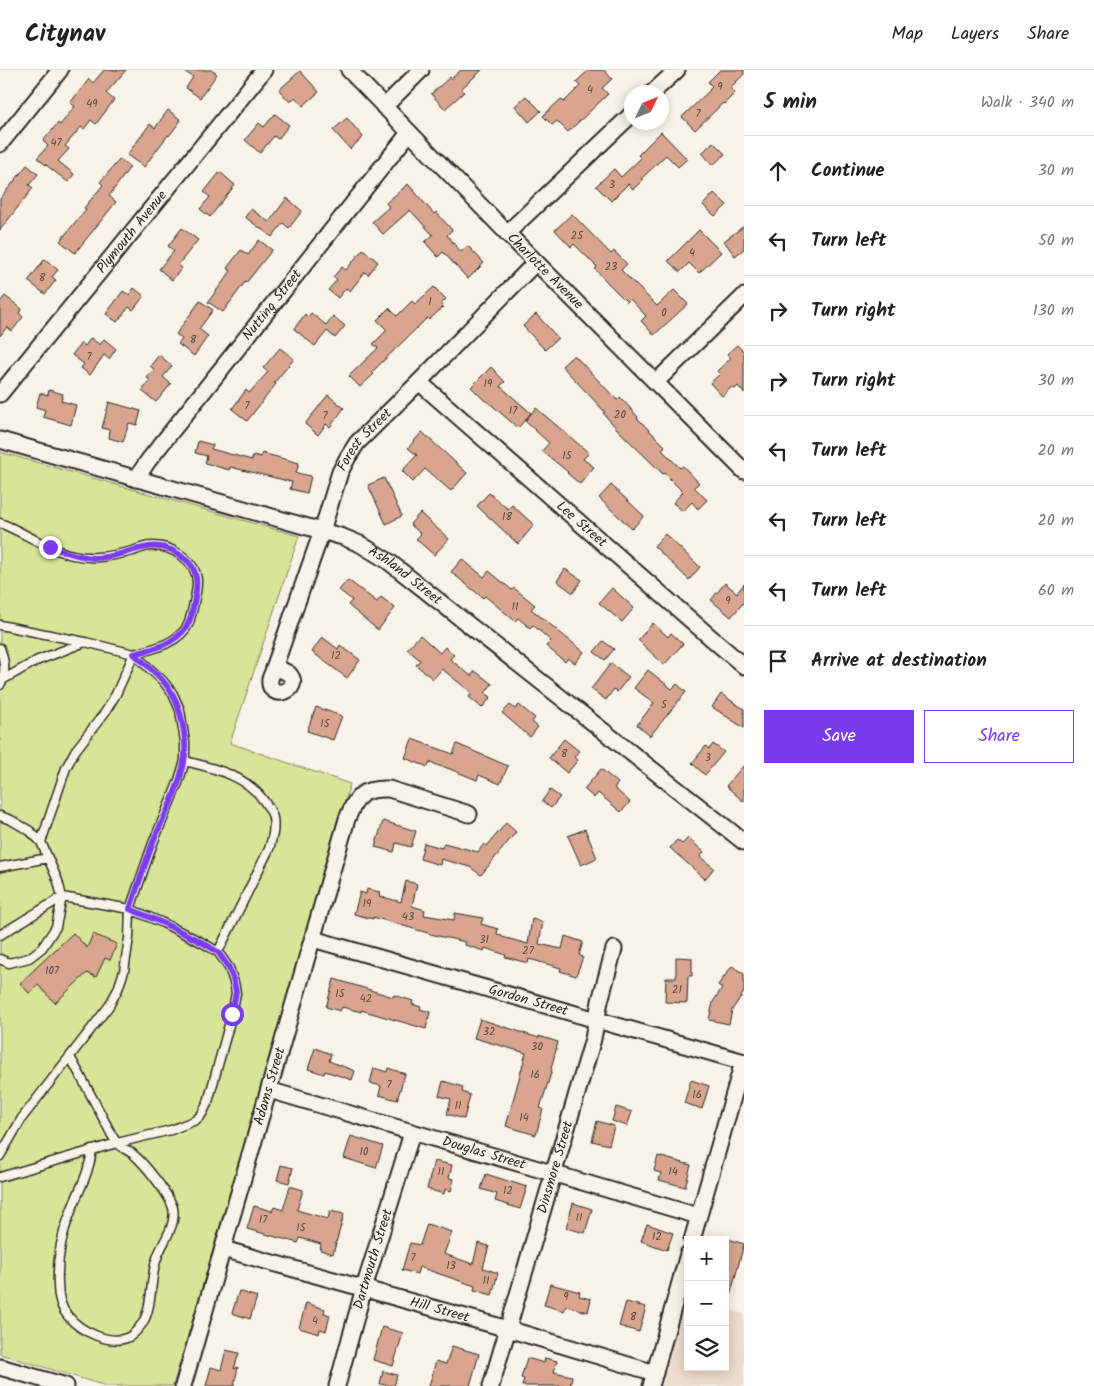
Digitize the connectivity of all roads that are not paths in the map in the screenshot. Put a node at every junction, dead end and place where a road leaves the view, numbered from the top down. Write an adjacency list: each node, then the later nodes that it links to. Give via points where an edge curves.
1 (60, 70): 10 (street)
2 (264, 70): 16 (street, Plymouth Avenue)
3 (349, 70): 7 (street, Charlotte Avenue)
4 (421, 70): 7 (street)
5 (677, 70): 6 (street)
6 (661, 85)
7 (384, 107): 9 (street, Charlotte Avenue)
8 (624, 122): 11 (street)
9 (409, 132): 11 (street, Charlotte Avenue); 19 (street, Nutting Street)
10 (0, 144)
11 (507, 233): 12 (street, Charlotte Avenue)
12 (536, 262): 14 (street, Forest Street); 15 (street, Charlotte Avenue)
13 (744, 296): 15 (street)
14 (419, 382): 21 (street, Forest Street, via 357,443 340,472); 26 (street, Lee Street)
15 (656, 382): 18 (street, Charlotte Avenue)
16 (0, 394)
17 (0, 440): 19 (street, Ashland Street)
18 (744, 471)
19 (136, 479): 21 (street, Ashland Street)
20 (0, 523): 25 (lane, via 71,555 107,557 151,546 178,552 189,562 197,582 188,624 162,646)
21 (322, 531): 27 (street, Forest Street); 33 (street, Ashland Street, via 360,544 388,561)
22 (0, 625): 23 (lane)
23 (85, 642): 25 (lane); 28 (lane, via 36,661)
24 (0, 648): 28 (lane, via 3,655)
25 (134, 654): 29 (lane, via 173,694 180,710); 32 (lane, via 106,711 66,768)
26 (744, 666)
27 (274, 668)
28 (2, 682)
29 (184, 761): 37 (lane); 41 (lane, via 233,775 261,797 273,818 274,832 269,849)
30 (469, 814): 39 (street, Adams Street, via 390,789 366,791 353,805 347,820)
31 (0, 816): 32 (lane, via 30,831)
32 (41, 842): 34 (lane)
33 (744, 842)
34 (48, 858): 35 (lane); 36 (lane)
35 (0, 867)
36 (62, 897): 37 (lane); 38 (lane); 42 (lane, via 56,927 42,948 29,958 10,963)
37 (130, 909): 41 (lane); 44 (lane, via 128,946 118,989)
38 (0, 935)
39 (313, 939): 43 (street, Gordon Street); 46 (street, Adams Street)
40 (614, 949): 43 (street, Dinsmore Street)
41 (218, 952): 48 (lane, via 229,968 236,992 208,1102 202,1114 196,1120 171,1130)
42 (0, 959)
43 (596, 1019): 45 (street, Gordon Street); 51 (street, Dinsmore Street)
44 (70, 1057): 48 (lane); 50 (lane, via 22,1118)
45 (744, 1062): 53 (street)
46 (269, 1090): 47 (street, Douglas Street); 55 (street, Adams Street)
47 (412, 1133): 51 (street, Douglas Street); 57 (street, Dartmouth Street)
48 (117, 1143): 49 (lane); 49 (lane, via 141,1162 173,1208 173,1222 157,1258 144,1322 129,1337 120,1339 107,1339 80,1327 68,1316 61,1303 58,1284 62,1236 90,1165)
49 (92, 1150): 52 (lane)
50 (0, 1156)
51 (553, 1174): 53 (street, Douglas Street); 58 (street, Dinsmore Street)
52 (0, 1176)
53 (698, 1216): 54 (street)
54 (693, 1236)
55 (223, 1249): 57 (street, Hill Street); 62 (street, Adams Street)
56 (684, 1268): 60 (street)
57 (364, 1288): 58 (street, Hill Street); 63 (street, Dartmouth Street)
58 (508, 1329): 60 (street, Hill Street); 64 (street, Dinsmore Street)
59 (0, 1367): 61 (street)
60 (653, 1380)
61 (66, 1386)
62 (184, 1386)
63 (337, 1386)
64 (491, 1386)

